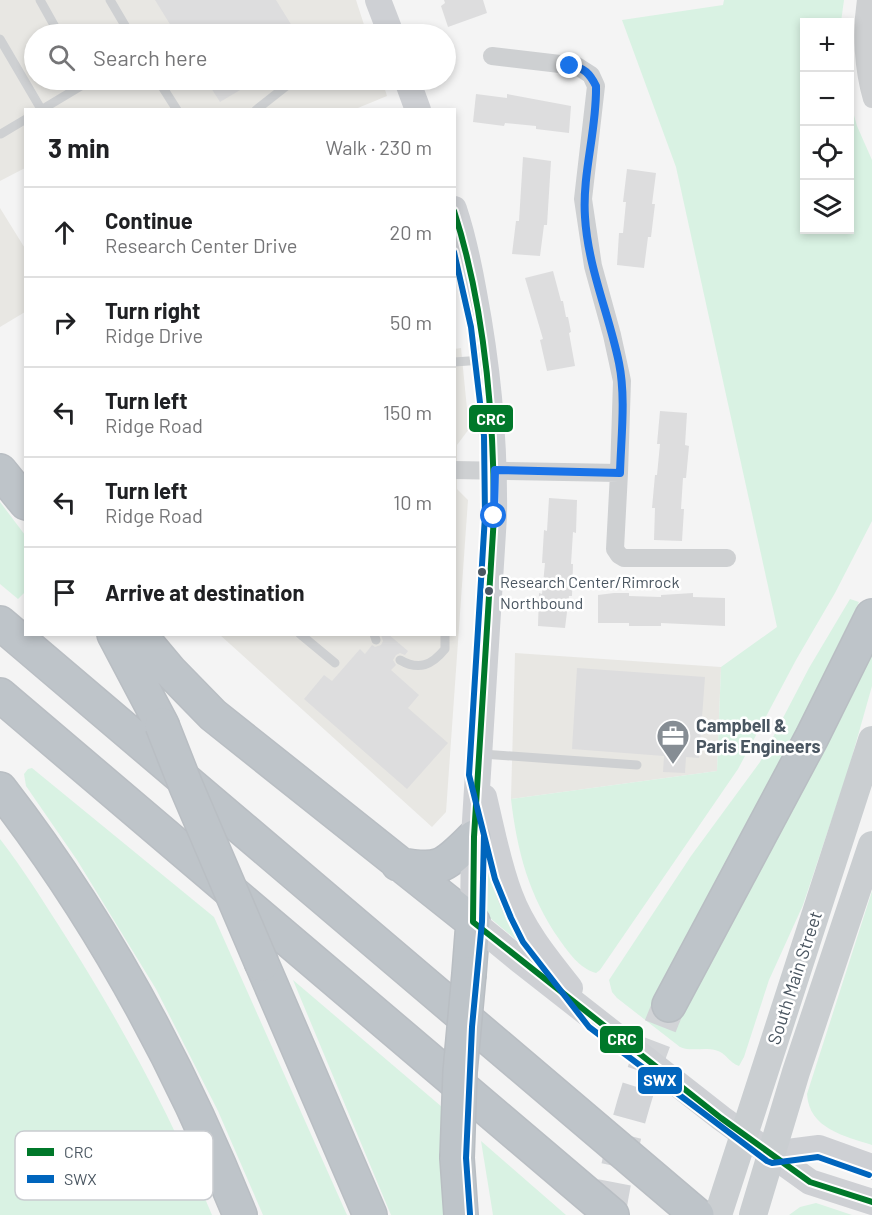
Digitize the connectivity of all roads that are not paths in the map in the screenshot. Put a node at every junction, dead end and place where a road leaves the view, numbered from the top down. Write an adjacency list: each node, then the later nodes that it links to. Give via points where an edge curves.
1 (40, 0): 5 (lane)
2 (110, 0): 6 (lane)
3 (378, 0): 7 (main road)
4 (866, 0): 16 (street, via 863,27)
5 (53, 24)
6 (124, 24)
7 (387, 24)
8 (0, 39): 10 (lane)
9 (492, 56): 30 (street, via 577,66 591,75 596,86 584,204 598,290 620,366)
10 (24, 80)
11 (30, 90): 17 (lane)
12 (71, 90): 18 (lane)
13 (164, 90): 19 (lane)
14 (281, 90): 20 (lane)
15 (411, 90): 21 (main road)
16 (872, 99)
17 (40, 108)
18 (43, 108)
19 (176, 108)
20 (259, 108)
21 (417, 108)
22 (24, 120): 23 (lane)
23 (0, 134)
24 (456, 217): 25 (main road)
25 (485, 360): 26 (lane); 28 (main road)
26 (456, 362)
27 (456, 470): 28 (street)
28 (495, 470): 30 (street); 43 (main road)
29 (0, 471): 31 (highway)
30 (620, 473): 32 (street, via 614,545 618,555)
31 (24, 501)
32 (727, 558)
33 (872, 616): 50 (highway)
34 (0, 623): 65 (highway)
35 (115, 636): 61 (highway, bridge, via 162,724)
36 (141, 636): 48 (highway, via 213,715)
37 (302, 636): 40 (lane)
38 (445, 636): 39 (lane, via 445,649 437,658 411,667)
39 (400, 660)
40 (335, 663)
41 (0, 695): 64 (highway)
42 (872, 740): 53 (main road, South Main Street)
43 (479, 764): 44 (lane); 46 (main road); 51 (main road, via 503,876 519,915 541,951)
44 (637, 765)
45 (0, 789): 52 (highway, via 59,872 137,999)
46 (474, 837): 48 (highway, via 447,863 434,868); 49 (main road)
47 (872, 845): 55 (main road, South Main Street)
48 (398, 864): 49 (highway)
49 (473, 922): 51 (main road); 56 (highway, bridge)
50 (669, 1005)
51 (596, 1021): 53 (main road)
52 (204, 1131)
53 (744, 1134): 55 (main road); 66 (main road, South Main Street)
54 (213, 1153): 60 (highway)
55 (772, 1155): 57 (main road, via 819,1148); 58 (main road, via 810,1182); 59 (main road, South Main Street)
56 (457, 1158): 62 (highway); 63 (lane)
57 (872, 1167)
58 (872, 1202)
59 (754, 1210)
60 (240, 1215)
61 (370, 1215)
62 (461, 1215)
63 (472, 1215)
64 (612, 1215)
65 (697, 1215)
66 (718, 1215)

